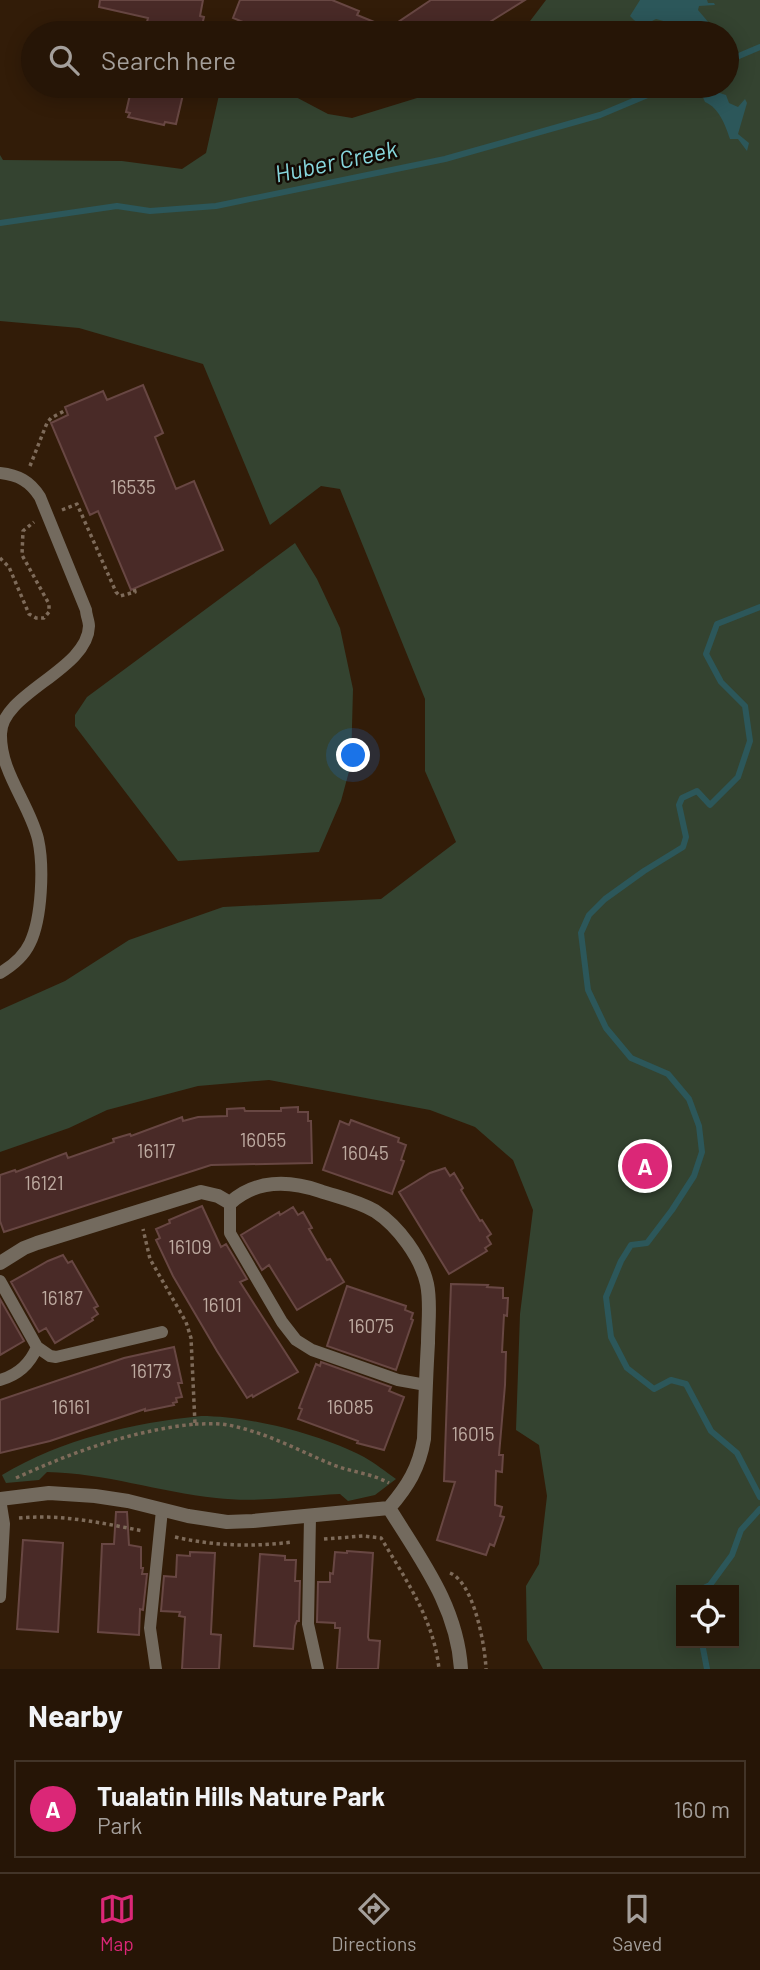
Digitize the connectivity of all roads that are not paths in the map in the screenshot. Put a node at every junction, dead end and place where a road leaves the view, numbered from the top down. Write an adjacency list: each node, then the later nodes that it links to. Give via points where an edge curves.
1 (0, 473): 2 (lane, via 20,477 40,497 89,627 69,661 18,704 2,724 2,753 37,838 40,877 38,921 30,944)
2 (0, 973)
3 (230, 1203): 4 (street, via 201,1192 24,1248); 9 (lane, via 230,1233 296,1340 398,1380); 9 (street, via 241,1192 263,1184 297,1185 360,1204 386,1219 410,1250 426,1282)
4 (0, 1264)
5 (0, 1280): 7 (lane)
6 (162, 1332): 7 (lane, via 56,1357)
7 (37, 1347): 8 (lane, via 22,1369)
8 (0, 1380)
9 (426, 1385): 11 (street, via 421,1455 409,1484)
10 (0, 1499): 12 (street, via 73,1494); 14 (lane)
11 (389, 1508): 13 (street); 17 (street, via 447,1606 457,1632)
12 (162, 1510): 13 (street, via 227,1521); 15 (lane, via 150,1628)
13 (310, 1517): 16 (lane, via 307,1624)
14 (0, 1597)
15 (156, 1669)
16 (318, 1669)
17 (461, 1669)

